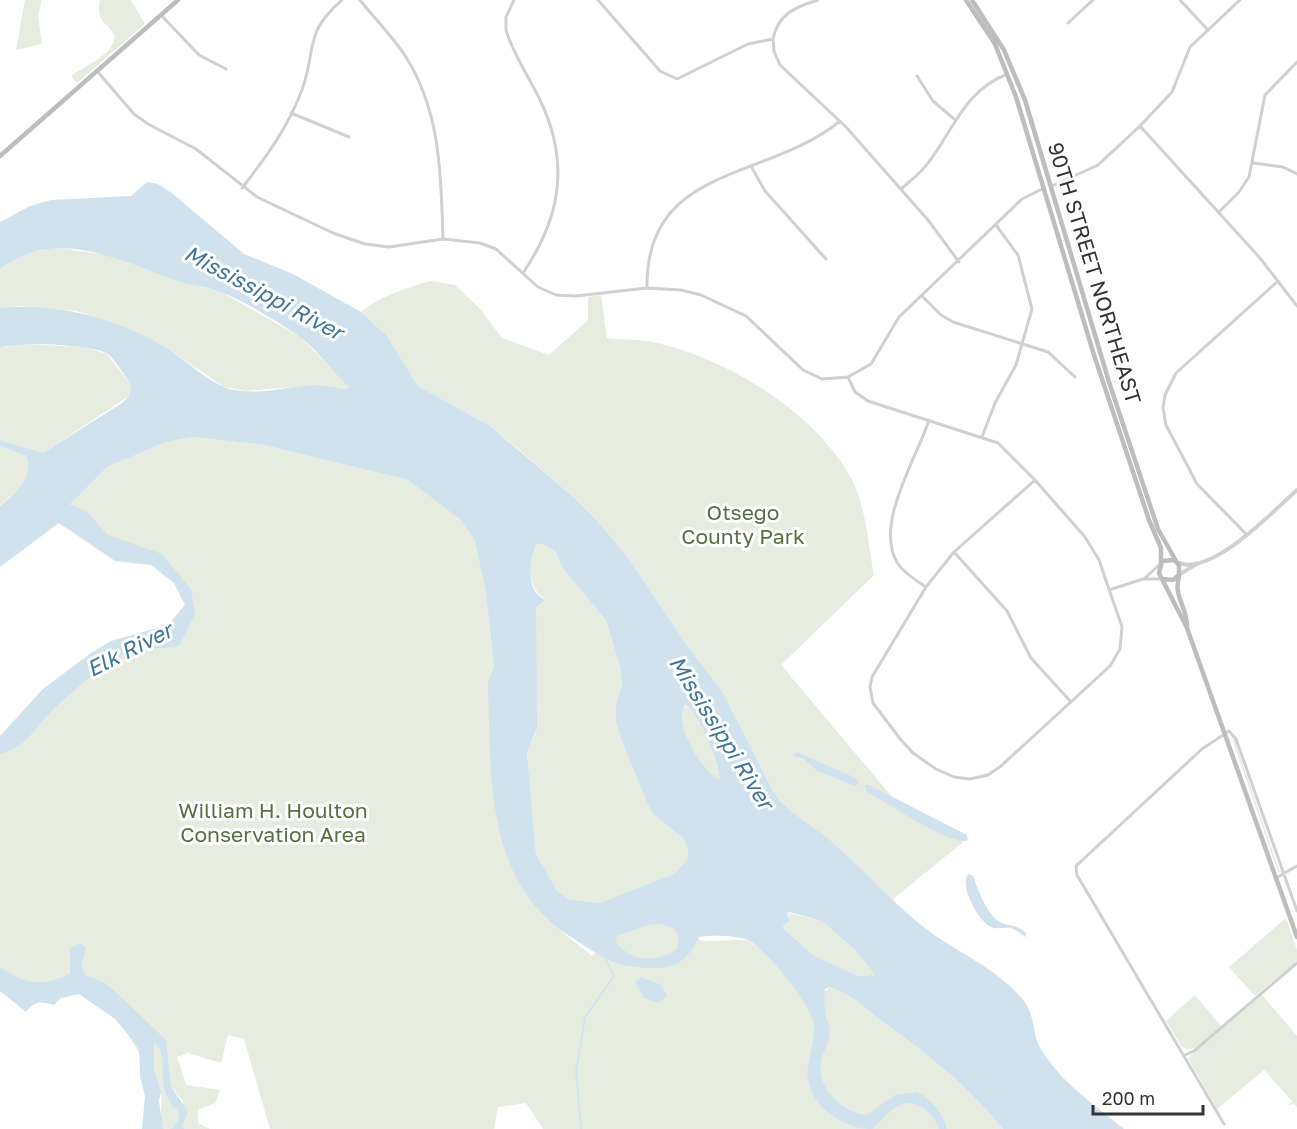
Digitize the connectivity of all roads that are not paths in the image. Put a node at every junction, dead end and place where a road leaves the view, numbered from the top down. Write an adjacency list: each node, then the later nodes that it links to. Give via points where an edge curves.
1 (178, 0): 12 (main road)
2 (342, 0): 21 (street, via 325,14 316,29 306,76)
3 (360, 0): 38 (street, via 404,55 426,99 439,148)
4 (514, 0): 41 (street, via 506,17 506,30 550,123 558,168 551,220)
5 (598, 0): 15 (street, via 660,72 671,78 681,79 748,44)
6 (818, 0): 15 (street, via 787,13)
7 (966, 0): 19 (main road, 90TH STREET NORTHEAST, via 987,30)
8 (972, 0): 31 (main road, 90TH STREET NORTHEAST, via 1014,72)
9 (1093, 0): 13 (street)
10 (1180, 0): 14 (street)
11 (1240, 0): 14 (street)
12 (161, 15): 17 (street, via 199,55); 18 (main road)
13 (1068, 23)
14 (1207, 29): 24 (street, via 1190,46 1171,93)
15 (773, 39): 23 (street, via 780,65)
16 (1297, 62): 27 (street, via 1265,95)
17 (226, 69)
18 (97, 72): 26 (main road); 32 (street, via 140,120 201,152)
19 (1008, 74): 22 (street, via 979,91); 30 (main road, 90TH STREET NORTHEAST)
20 (917, 76): 22 (street, via 933,101)
21 (291, 113): 25 (street); 32 (street, via 276,144)
22 (954, 119): 33 (street, via 927,164)
23 (840, 121): 28 (street, via 808,144); 33 (street)
24 (1140, 126): 31 (street, via 1098,165); 36 (street)
25 (349, 137)
26 (0, 156)
27 (1253, 163): 29 (street, via 1283,167); 36 (street, via 1239,192)
28 (751, 166): 39 (street, via 765,191); 43 (street, via 693,191 672,209 659,226 650,249)
29 (1297, 174)
30 (1042, 180): 31 (main road); 34 (main road, 90TH STREET NORTHEAST)
31 (1052, 184): 35 (main road, 90TH STREET NORTHEAST)
32 (242, 188): 38 (street, via 333,233 365,244 398,247)
33 (901, 189): 40 (street)
34 (1045, 189): 35 (main road); 37 (street, via 1022,199); 56 (main road, 90TH STREET NORTHEAST, via 1097,365 1161,548)
35 (1055, 195): 55 (main road, 90TH STREET NORTHEAST, via 1109,382 1158,529)
36 (1219, 212): 42 (street)
37 (996, 225): 40 (street); 46 (street, via 1016,250 1031,300)
38 (443, 239): 41 (street, via 472,241 496,249)
39 (826, 259)
40 (959, 262): 44 (street)
41 (523, 273): 43 (street, via 543,290 567,296)
42 (1278, 281): 45 (street); 53 (street, via 1176,373 1164,401 1164,418 1192,476)
43 (647, 288): 47 (street, via 681,290 716,300 753,321 811,375 830,380)
44 (922, 296): 46 (street, via 946,319); 47 (street, via 895,322 875,361)
45 (1297, 306)
46 (1023, 344): 48 (street, via 1053,356); 50 (street)
47 (848, 377): 49 (street, via 862,398)
48 (1075, 377)
49 (929, 420): 50 (street); 61 (street, via 894,507 892,551 902,569)
50 (982, 437): 51 (street, via 1002,445)
51 (1035, 480): 54 (street); 62 (street, via 1087,539)
52 (1297, 490): 53 (street)
53 (1247, 535): 57 (street, via 1225,551)
54 (954, 552): 61 (street); 64 (street, via 1007,611 1031,658)
55 (1176, 561): 56 (main road, via 1168,558); 57 (street, via 1185,565); 58 (main road)
56 (1161, 563): 59 (street); 60 (main road)
57 (1197, 563): 58 (street)
58 (1179, 574): 60 (main road, via 1173,580); 63 (main road, via 1176,592 1188,620)
59 (1143, 579): 60 (street); 62 (street)
60 (1163, 579): 63 (main road)
61 (926, 587): 64 (street, via 872,677 870,687 877,709 908,748 936,769 962,779 982,777 995,771)
62 (1109, 590): 64 (street, via 1122,627 1120,649 1110,666)
63 (1187, 628): 65 (main road)
64 (1071, 702)
65 (1224, 732): 67 (street, via 1229,731 1236,738); 68 (main road); 72 (street, via 1076,866 1077,875)
66 (1297, 866): 67 (street)
67 (1284, 875): 68 (street); 69 (street)
68 (1276, 878): 70 (main road)
69 (1297, 911)
70 (1297, 937)
71 (1297, 963): 72 (street)
72 (1185, 1055): 73 (street)
73 (1224, 1124)

